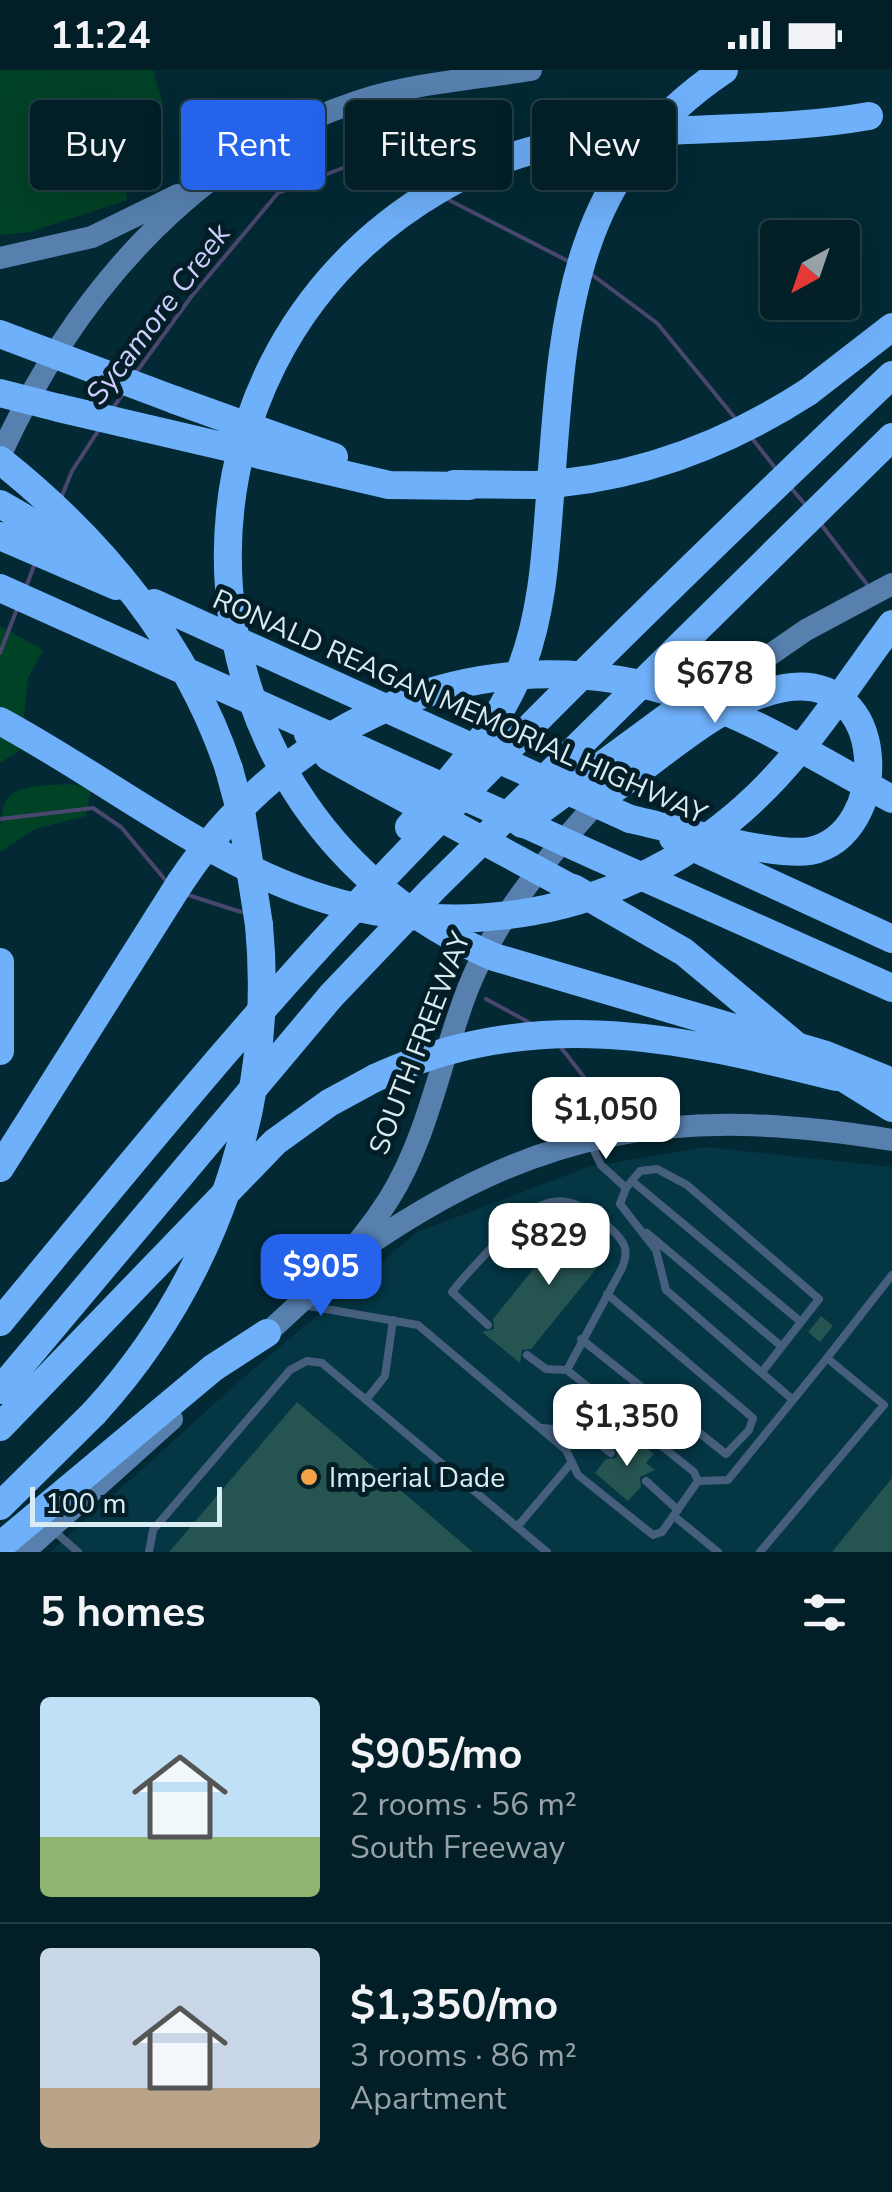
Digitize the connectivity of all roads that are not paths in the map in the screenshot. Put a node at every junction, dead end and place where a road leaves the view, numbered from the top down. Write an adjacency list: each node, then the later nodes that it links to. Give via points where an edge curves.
1 (532, 70): 3 (main road, via 361,100)
2 (724, 70): 28 (highway, via 669,113 629,159 589,230 574,276 560,377 544,576 522,666 483,737 358,888)
3 (325, 114)
4 (880, 114): 33 (highway, bridge, via 566,140 485,166 410,208 323,289 266,379 236,466 226,571 236,649 275,758 329,839 395,901 494,958 826,1055)
5 (184, 190): 7 (main road, via 114,228)
6 (204, 190): 13 (main road, via 160,224 88,302 33,387)
7 (0, 258)
8 (892, 327): 14 (highway, bridge, via 808,392 730,435 656,464 556,484)
9 (0, 334): 14 (highway, bridge, via 344,461)
10 (892, 375): 28 (highway)
11 (0, 393): 14 (highway, bridge, via 346,477 410,488)
12 (892, 437): 27 (highway, SOUTH FREEWAY)
13 (0, 458): 67 (highway, bridge, via 98,551 150,615 196,688 235,791 260,926 262,995 256,1072 224,1200 167,1318 94,1413)
14 (469, 486)
15 (0, 504): 19 (highway, bridge, via 89,553)
16 (0, 536): 19 (highway, RONALD REAGAN MEMORIAL HIGHWAY, bridge)
17 (892, 584): 21 (main road, SOUTH FREEWAY)
18 (0, 588): 23 (highway, bridge)
19 (154, 603): 26 (highway, RONALD REAGAN MEMORIAL HIGHWAY, bridge)
20 (892, 624): 22 (highway, bridge, via 777,776 697,846 607,893 486,919 389,916 280,883)
21 (738, 673): 24 (main road, SOUTH FREEWAY); 27 (highway, via 720,679 559,793 460,880)
22 (0, 720)
23 (297, 722): 31 (highway, bridge); 35 (highway, bridge, via 329,757 684,952 810,1057)
24 (602, 796): 26 (highway, via 708,723 778,689 834,695 862,718 874,739 879,775 870,806 855,828 821,848 781,851); 41 (main road, SOUTH FREEWAY, via 500,926 471,982 400,1178)
25 (892, 799): 38 (highway, bridge, via 718,709 623,681 528,675 400,702 288,762 216,833)
26 (630, 819): 29 (highway, RONALD REAGAN MEMORIAL HIGHWAY)
27 (433, 889): 56 (highway, SOUTH FREEWAY, via 324,1004)
28 (344, 920): 46 (highway)
29 (892, 939)
30 (0, 962): 32 (highway)
31 (892, 988)
32 (0, 1051)
33 (892, 1082)
34 (892, 1091): 61 (highway, bridge, via 715,1046 636,1034 476,1041 427,1054 330,1103 274,1142)
35 (892, 1108)
36 (589, 1140): 37 (main road, via 695,1123 765,1124); 39 (lane, via 601,1164); 41 (main road, via 542,1151 476,1180)
37 (892, 1140)
38 (0, 1168)
39 (629, 1184): 40 (lane, via 620,1204); 47 (lane); 47 (lane, via 640,1171 670,1173 819,1298)
40 (639, 1226): 51 (lane); 55 (lane, via 656,1250 666,1290)
41 (339, 1266): 44 (main road, SOUTH FREEWAY)
42 (892, 1276): 53 (lane)
43 (607, 1294): 48 (lane, via 626,1257 624,1240 583,1205 551,1202 528,1209 452,1292); 50 (lane); 50 (lane, via 753,1418 749,1430 726,1454)
44 (299, 1304): 45 (lane); 49 (main road, SOUTH FREEWAY)
45 (393, 1320): 58 (lane, via 385,1376); 62 (lane, via 418,1325)
46 (0, 1322)
47 (801, 1322): 51 (lane)
48 (488, 1325)
49 (267, 1333): 70 (main road, SOUTH FREEWAY); 71 (highway, via 214,1368)
50 (582, 1338): 54 (lane)
51 (781, 1346): 55 (lane)
52 (526, 1355): 54 (lane, via 546,1369)
53 (827, 1358): 59 (lane); 60 (lane)
54 (567, 1370): 66 (lane, via 673,1453)
55 (762, 1372): 59 (lane)
56 (0, 1390)
57 (892, 1395): 60 (lane)
58 (366, 1400): 69 (lane); 74 (lane, via 322,1363 307,1361 290,1370 153,1530)
59 (793, 1400): 66 (lane, via 728,1480)
60 (884, 1405): 77 (lane)
61 (0, 1427)
62 (540, 1428): 63 (lane, via 583,1432); 64 (lane)
63 (612, 1453)
64 (572, 1462): 68 (lane, via 578,1475 652,1535); 69 (lane)
65 (646, 1481): 68 (lane)
66 (698, 1481): 68 (lane)
67 (0, 1506)
68 (676, 1513): 76 (lane)
69 (518, 1527): 75 (lane)
70 (51, 1528): 72 (main road, SOUTH FREEWAY); 73 (lane)
71 (0, 1546)
72 (24, 1552)
73 (78, 1552)
74 (149, 1552)
75 (548, 1552)
76 (718, 1552)
77 (760, 1552)

